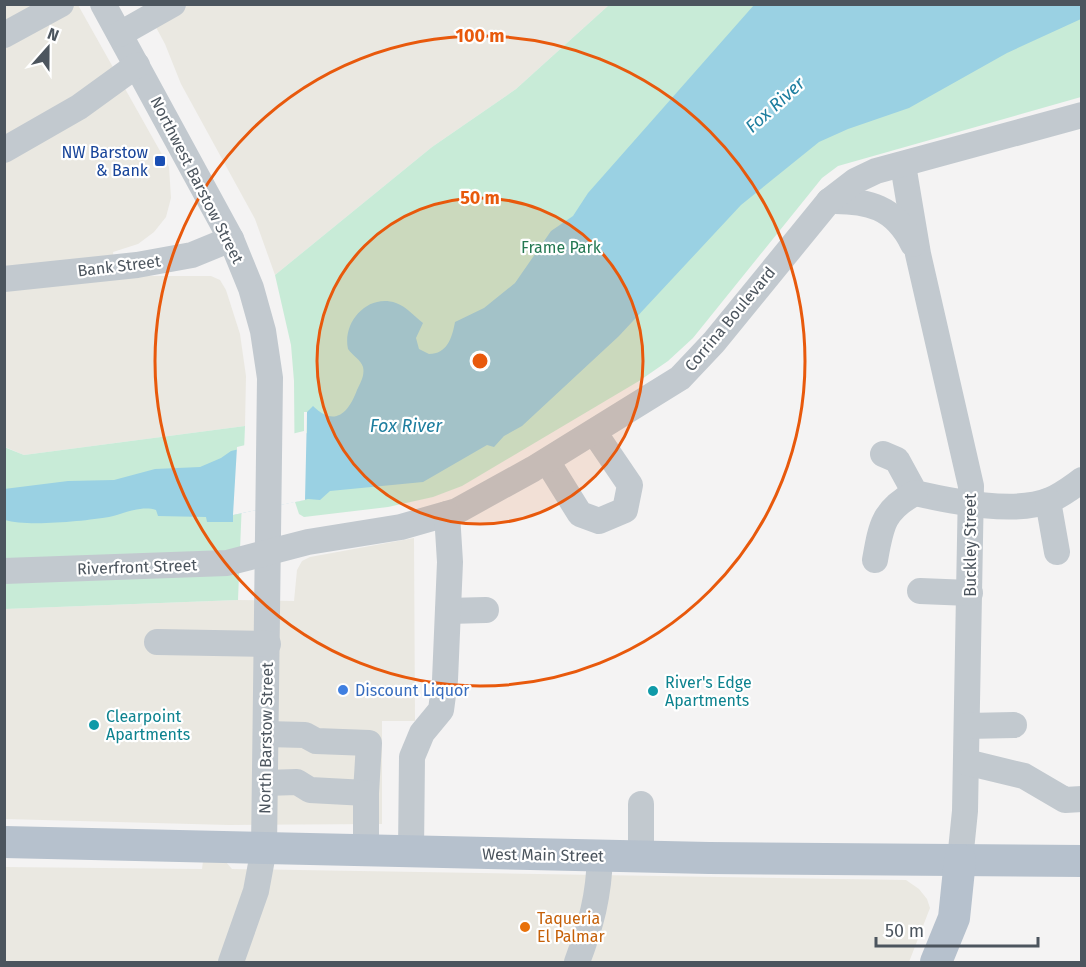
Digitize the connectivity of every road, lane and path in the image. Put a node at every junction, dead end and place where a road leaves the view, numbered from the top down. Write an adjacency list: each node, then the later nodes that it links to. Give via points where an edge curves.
1 (61, 4): 5 (street)
2 (103, 4): 4 (street, Northwest Barstow Street)
3 (173, 4): 4 (street)
4 (120, 34): 6 (street, Northwest Barstow Street)
5 (4, 35)
6 (137, 65): 8 (street, via 78,107); 11 (street, Northwest Barstow Street)
7 (1082, 116): 9 (street, Corrina Boulevard)
8 (4, 150)
9 (903, 165): 10 (street, Corrina Boulevard, via 866,175); 12 (street, Buckley Street)
10 (830, 201): 12 (street, via 861,202 886,211 908,232); 14 (street, Corrina Boulevard, via 697,362 680,378)
11 (231, 239): 13 (street, Bank Street, via 192,255 137,265); 21 (street, Northwest Barstow Street, via 251,288 270,378)
12 (918, 254): 20 (street, Buckley Street, via 971,486)
13 (8, 271)
14 (594, 432): 16 (street, Corrina Boulevard); 16 (street, via 630,485 625,510 599,521 580,514)
15 (884, 454): 18 (street, via 897,460)
16 (547, 460): 22 (street, Corrina Boulevard, via 483,498)
17 (1082, 480): 19 (street)
18 (915, 493): 20 (street); 25 (street, via 896,503 882,524)
19 (1048, 501): 20 (street); 23 (street)
20 (972, 505): 28 (street, Buckley Street)
21 (269, 508): 24 (street, North Barstow Street)
22 (447, 514): 24 (street, Corrina Boulevard); 30 (street)
23 (1056, 552)
24 (269, 553): 26 (street, Riverfront Street, via 227,563); 32 (street, North Barstow Street)
25 (875, 560)
26 (4, 571)
27 (920, 591): 28 (street)
28 (970, 593): 34 (street, Buckley Street)
29 (486, 610): 30 (street)
30 (448, 611): 44 (street, via 441,710 422,733 412,757)
31 (156, 642): 32 (street)
32 (268, 644): 35 (street, North Barstow Street)
33 (1014, 725): 34 (street)
34 (967, 726): 36 (street, Buckley Street)
35 (266, 734): 37 (street, North Barstow Street); 38 (street, via 369,743)
36 (966, 762): 39 (street, via 1024,776 1065,800); 47 (street, Buckley Street)
37 (265, 783): 38 (street, via 297,782 310,790); 42 (street, North Barstow Street)
38 (366, 793): 43 (street)
39 (1082, 799)
40 (641, 804): 46 (street)
41 (4, 843): 42 (main road, West Main Street)
42 (264, 848): 43 (main road, West Main Street); 49 (street, North Barstow Street, via 256,891)
43 (366, 851): 44 (main road, West Main Street)
44 (411, 852): 45 (main road, West Main Street)
45 (600, 855): 46 (main road, West Main Street); 50 (street, via 599,890)
46 (642, 856): 47 (main road, West Main Street)
47 (960, 860): 48 (main road, West Main Street); 51 (main road, via 954,918)
48 (1082, 861)
49 (231, 963)
50 (578, 963)
51 (936, 963)

